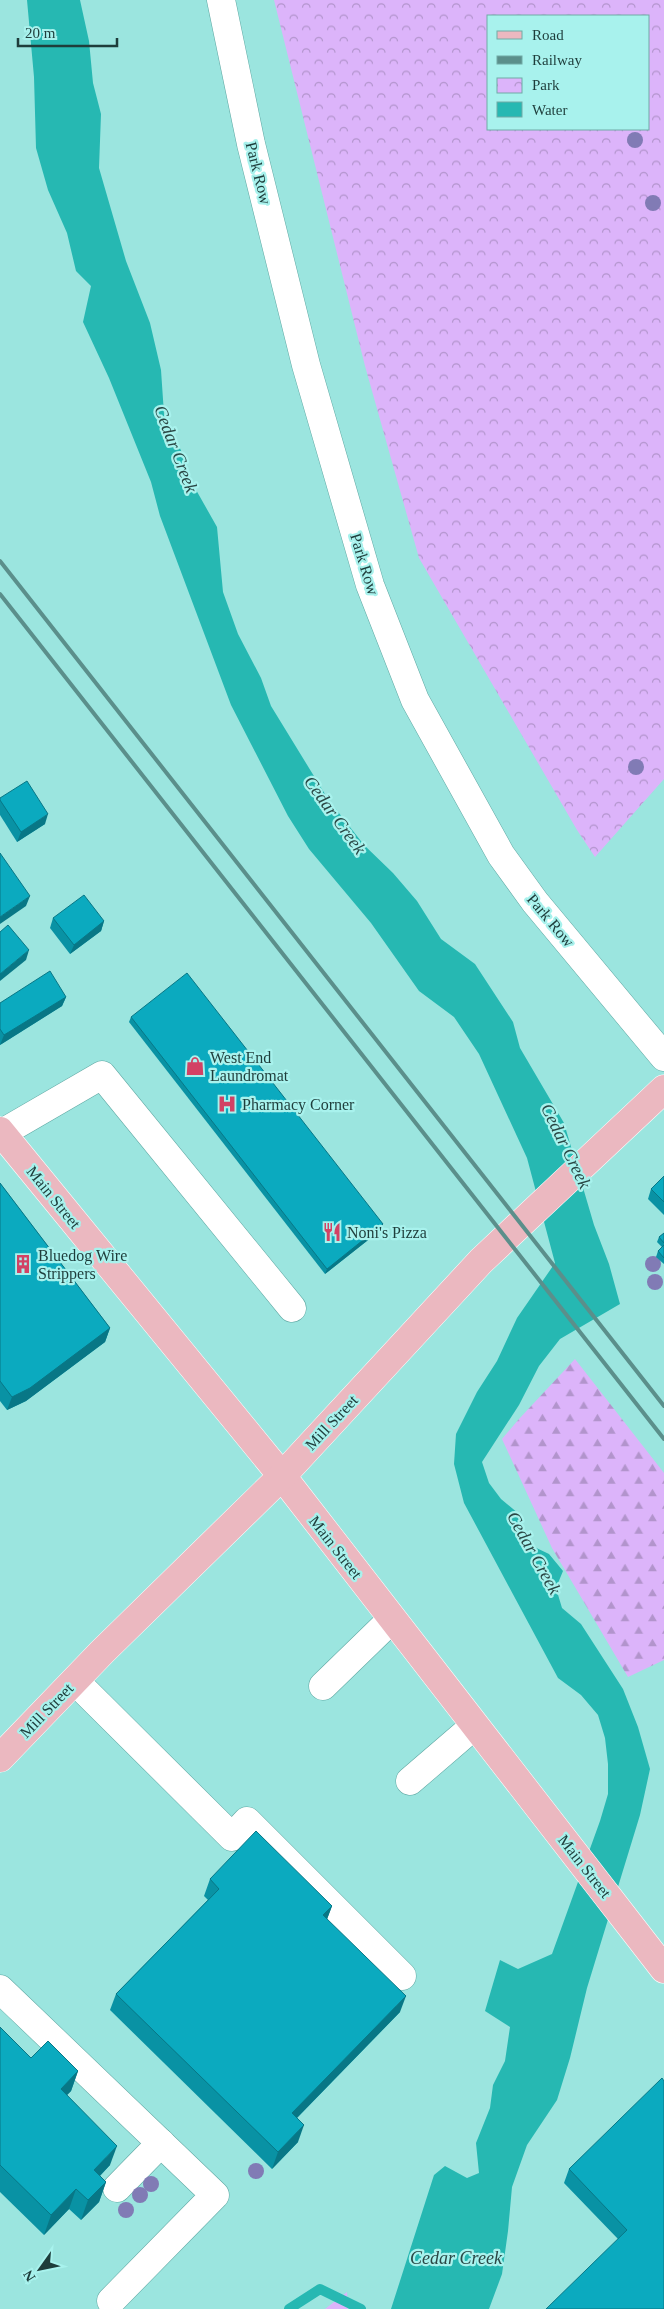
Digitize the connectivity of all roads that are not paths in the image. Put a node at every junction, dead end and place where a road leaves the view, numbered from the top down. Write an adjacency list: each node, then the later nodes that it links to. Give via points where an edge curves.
1 (222, 0): 2 (street, Park Row, via 251,144 306,365 370,585 415,700 501,855 535,902)
2 (664, 1056)
3 (664, 1089): 6 (main road, Mill Street, via 481,1261)
4 (1, 1132): 5 (street, via 102,1075); 6 (main road, Main Street)
5 (292, 1308)
6 (282, 1476): 7 (main road, Main Street); 8 (main road, Mill Street)
7 (392, 1619): 9 (street); 10 (main road, Main Street)
8 (74, 1681): 11 (main road, Mill Street); 14 (street, via 232,1836 247,1821)
9 (323, 1686)
10 (474, 1726): 12 (street); 13 (main road, Main Street)
11 (0, 1758)
12 (410, 1781)
13 (664, 1969)
14 (402, 1976)
15 (0, 1989): 16 (street)
16 (161, 2143): 17 (street); 18 (street, via 214,2195)
17 (117, 2188)
18 (111, 2301)

